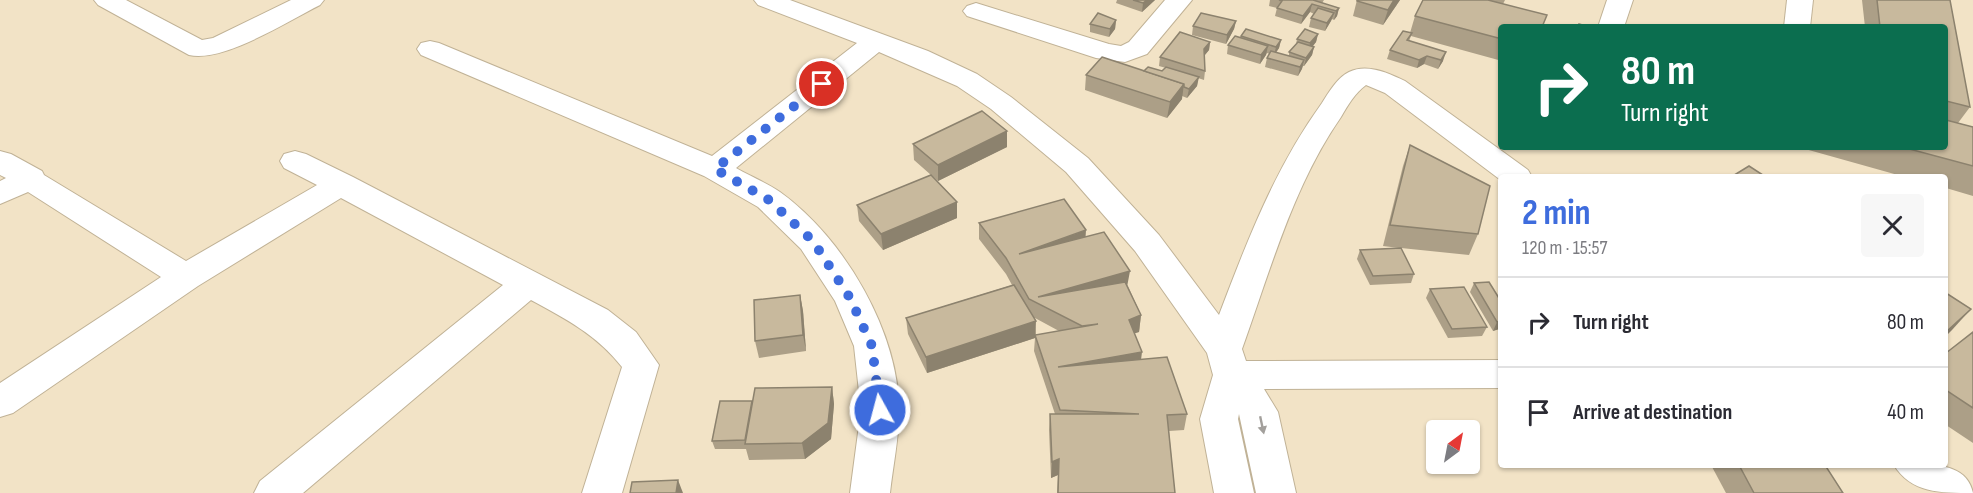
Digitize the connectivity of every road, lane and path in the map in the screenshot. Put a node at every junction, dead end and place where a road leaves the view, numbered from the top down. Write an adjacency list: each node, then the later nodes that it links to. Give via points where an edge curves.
1 (107, 0): 2 (street, via 198,49 220,45)
2 (311, 0)
3 (766, 0): 10 (street)
4 (1179, 0): 7 (street, via 1138,48 1125,54 1106,52)
5 (1620, 0): 8 (street)
6 (1800, 0): 9 (street)
7 (976, 11)
8 (1612, 24)
9 (1797, 24)
10 (875, 42): 14 (street); 21 (street, via 967,80 1077,165 1147,243)
11 (430, 49): 14 (street)
12 (0, 161): 16 (street)
13 (295, 161): 17 (street)
14 (715, 169): 27 (street, via 769,200 813,241 850,298 872,346 880,410)
15 (1513, 174): 21 (street, via 1395,87 1378,78 1360,77 1348,86 1305,147 1268,234)
16 (31, 178): 18 (street); 19 (street)
17 (342, 184): 19 (street); 20 (street)
18 (0, 194)
19 (186, 277): 23 (street)
20 (527, 285): 25 (street); 26 (street, via 596,319 623,342 641,365)
21 (1228, 362): 22 (street); 28 (street, via 1219,419); 29 (street, one-way to 29, via 1259,412)
22 (1498, 374)
23 (0, 402)
24 (1918, 468): 30 (street)
25 (274, 493)
26 (602, 493)
27 (870, 493)
28 (1234, 493)
29 (1276, 493)
30 (1954, 493)

